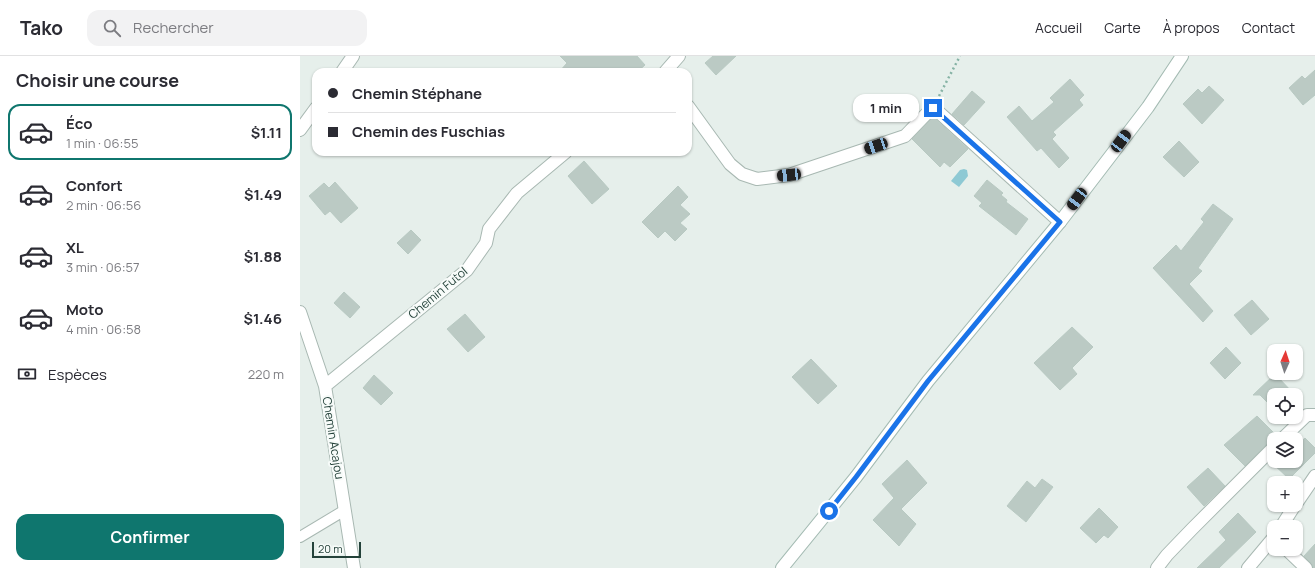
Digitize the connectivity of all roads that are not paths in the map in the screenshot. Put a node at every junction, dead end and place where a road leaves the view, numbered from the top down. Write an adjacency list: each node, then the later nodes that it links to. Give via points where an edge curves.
1 (353, 56): 4 (street)
2 (679, 56): 5 (street)
3 (1182, 56): 10 (street, via 1148,107)
4 (345, 68)
5 (668, 68)
6 (692, 112): 10 (street, via 730,164 742,174 757,178 789,175 905,136 933,108)
7 (312, 114): 8 (street)
8 (300, 130)
9 (561, 156): 12 (street, Chemin Futol, via 517,193 489,229 486,243 467,270)
10 (1060, 222): 23 (street, via 928,381 856,477)
11 (300, 312): 12 (street, Chemin Acajou)
12 (325, 386): 18 (street, Chemin Acajou)
13 (1315, 415): 14 (street, via 1307,415)
14 (1289, 432)
15 (1267, 454): 24 (street)
16 (1315, 476): 17 (street)
17 (1303, 494)
18 (345, 510): 19 (lane); 22 (street, Chemin Acajou)
19 (300, 537)
20 (1267, 546): 25 (street)
21 (1293, 556): 26 (street)
22 (354, 568)
23 (782, 568)
24 (1157, 568)
25 (1248, 568)
26 (1306, 568)

